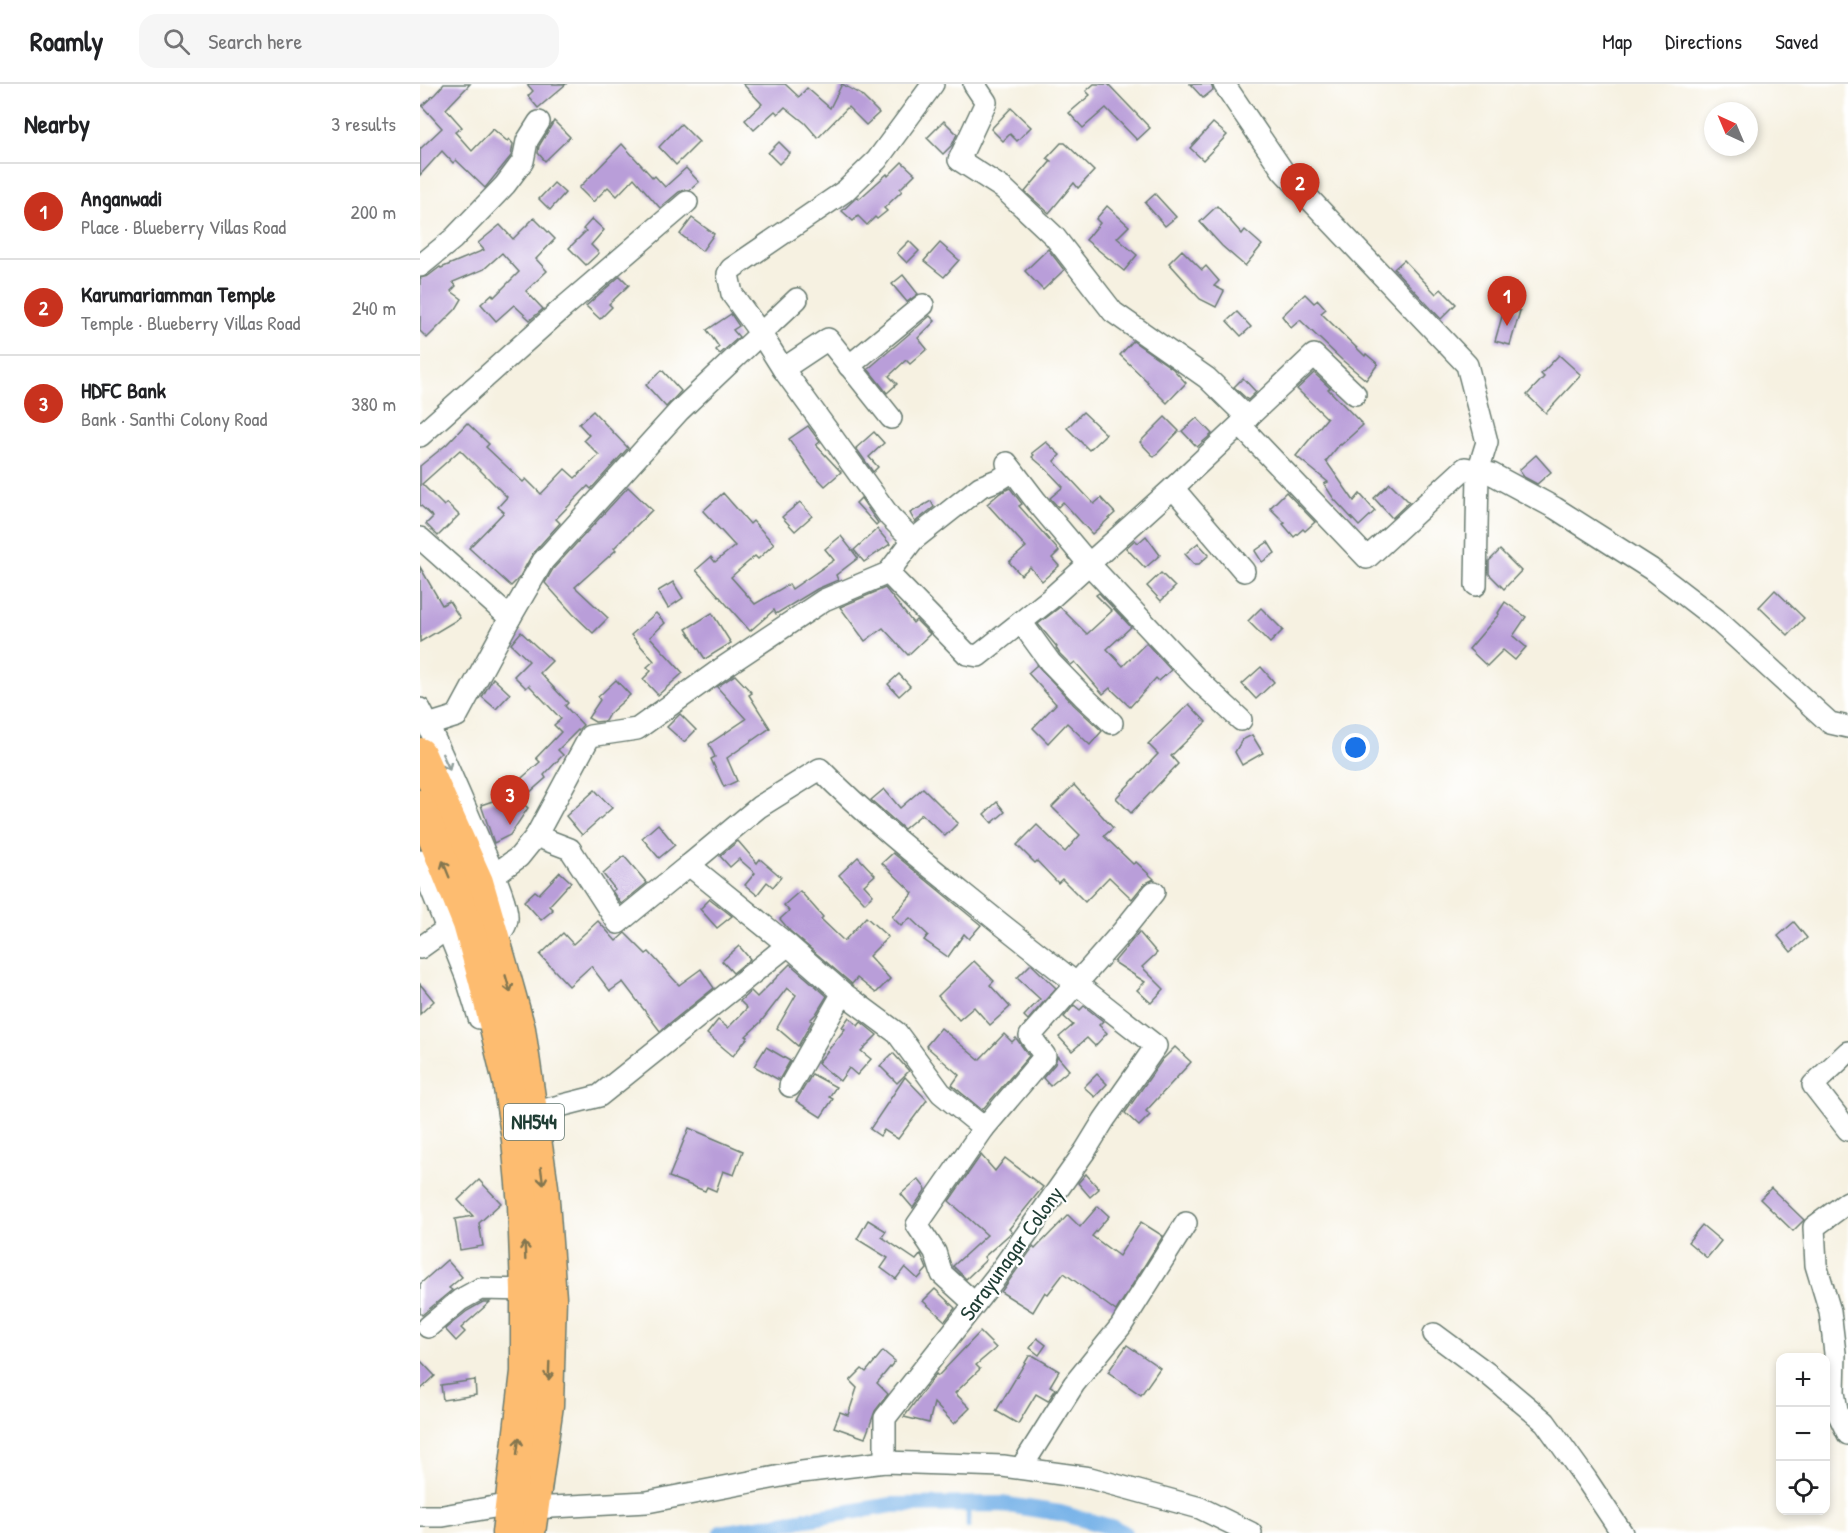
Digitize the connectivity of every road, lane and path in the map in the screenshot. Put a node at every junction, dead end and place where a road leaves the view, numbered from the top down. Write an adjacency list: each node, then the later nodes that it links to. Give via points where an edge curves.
1 (933, 84): 9 (street, via 877,160 845,191 731,269 728,274 732,294)
2 (974, 84): 14 (street, via 986,102 959,160 1004,189 1054,236 1113,312 1206,378)
3 (1224, 84): 16 (street, via 1283,171 1467,365 1487,442)
4 (539, 122): 6 (street, via 527,141 523,161 505,185 453,239)
5 (687, 202): 15 (street)
6 (420, 266)
7 (798, 299): 9 (street)
8 (923, 305): 10 (street)
9 (761, 334): 11 (street); 24 (street, via 679,411 543,561)
10 (849, 366): 11 (street, via 828,339); 13 (street)
11 (783, 369): 19 (street, via 890,517)
12 (1355, 394): 14 (street, via 1314,355)
13 (891, 418)
14 (1244, 421): 16 (street, via 1367,558 1465,468); 17 (street)
15 (420, 436)
16 (1478, 471): 23 (street); 29 (street, via 1492,474 1555,508 1651,569 1716,619 1830,723)
17 (1173, 488): 20 (street); 21 (street)
18 (420, 538): 24 (street)
19 (913, 540): 20 (street, via 980,487 1000,479 1010,467); 22 (street)
20 (1089, 564): 25 (street); 27 (street)
21 (1244, 571)
22 (888, 573): 25 (street, via 967,654 978,656); 32 (street, via 824,600 636,729 590,736)
23 (1476, 585)
24 (510, 618): 26 (street, via 457,716)
25 (1021, 622): 28 (street, via 1050,662)
26 (424, 717): 35 (street, one-way to 35)
27 (1241, 720)
28 (1112, 723)
29 (1848, 727)
30 (420, 753): 38 (highway, NH544, via 478,882)
31 (420, 805): 48 (highway, NH544, one-way to 31, via 508,1082 482,972 468,924)
32 (540, 828): 34 (street, via 570,849 618,923); 35 (street, via 519,856)
33 (420, 861): 37 (street)
34 (689, 865): 39 (street); 41 (street, via 759,807 820,769 892,836)
35 (494, 875): 38 (street, via 508,918)
36 (1154, 892): 41 (street)
37 (448, 928): 40 (street); 48 (street, via 477,1010 501,1117)
38 (495, 938): 45 (highway, NH544, one-way to 45, via 520,1029)
39 (788, 945): 42 (street); 45 (street, via 598,1095)
40 (420, 948)
41 (1076, 984): 46 (street, via 1030,1036 1045,1056); 52 (street, Sarayunagar Colony, via 1156,1046)
42 (843, 993): 44 (street); 46 (street, via 897,1033 940,1093)
43 (1848, 1052): 47 (street, via 1813,1086)
44 (790, 1086)
45 (532, 1113): 59 (highway, NH544, one-way to 59, via 543,1187 551,1298 548,1405)
46 (984, 1128): 52 (street, via 917,1225 935,1252 942,1274)
47 (1848, 1130)
48 (517, 1144): 51 (highway, NH544, one-way to 48)
49 (1848, 1202): 55 (street, via 1815,1227 1816,1265 1830,1311 1837,1411)
50 (1186, 1222): 57 (street, via 1121,1326 1074,1384)
51 (526, 1290): 53 (street, via 480,1289); 59 (highway, NH544, one-way to 51)
52 (975, 1304): 56 (street, Sarayunagar Colony, via 885,1418)
53 (428, 1327)
54 (1434, 1334): 61 (street, via 1545,1422)
55 (1848, 1434)
56 (885, 1462): 57 (street); 59 (street)
57 (1021, 1468): 60 (street, via 1090,1478 1200,1508)
58 (420, 1516): 59 (street)
59 (520, 1519)
60 (1251, 1533)
61 (1622, 1533)

